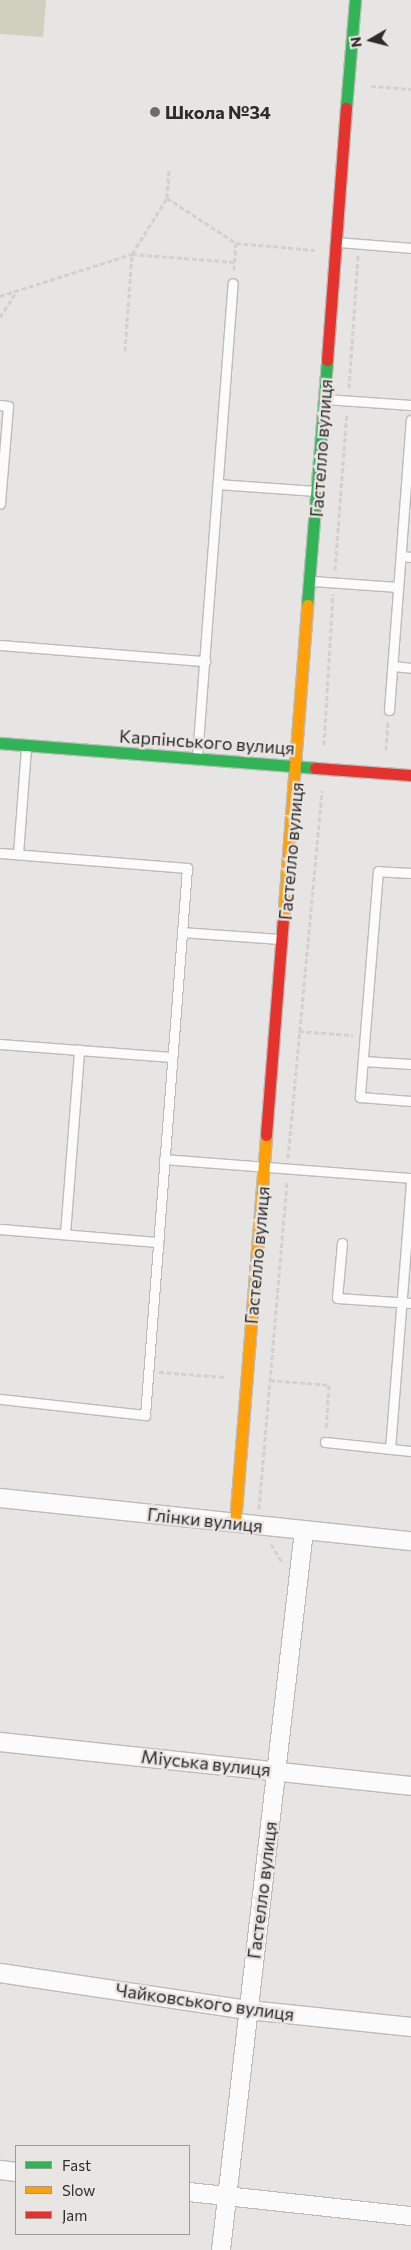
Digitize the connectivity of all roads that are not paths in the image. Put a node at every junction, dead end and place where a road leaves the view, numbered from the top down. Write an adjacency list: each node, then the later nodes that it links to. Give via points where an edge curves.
1 (355, 0): 2 (street, Гастелло вулиця)
2 (337, 247): 3 (lane); 5 (street, Гастелло вулиця)
3 (411, 248)
4 (233, 284): 9 (lane)
5 (325, 398): 7 (lane); 10 (street, Гастелло вулиця)
6 (0, 405): 11 (lane, via 8,406)
7 (411, 405)
8 (411, 420): 12 (lane)
9 (218, 484): 10 (lane); 17 (lane)
10 (318, 492): 14 (street, Гастелло вулиця)
11 (0, 504)
12 (401, 556): 13 (lane); 15 (lane)
13 (411, 557)
14 (311, 581): 15 (lane); 24 (street, Гастелло вулиця)
15 (398, 587): 18 (lane)
16 (0, 645): 17 (lane)
17 (204, 661): 23 (lane)
18 (393, 666): 19 (lane); 20 (lane)
19 (411, 668)
20 (389, 710)
21 (0, 743): 22 (street, Карпінського вулиця)
22 (26, 745): 23 (street, Карпінського вулиця); 27 (lane)
23 (197, 758): 24 (street, Карпінського вулиця)
24 (298, 766): 25 (street, Карпінського вулиця); 30 (street, Гастелло вулиця)
25 (411, 775)
26 (0, 853): 27 (lane)
27 (18, 854): 29 (lane, via 187,868)
28 (411, 874): 34 (lane, via 378,871)
29 (182, 932): 30 (lane); 33 (lane)
30 (283, 939): 38 (street, Гастелло вулиця)
31 (0, 1044): 32 (lane)
32 (79, 1050): 33 (lane); 42 (lane)
33 (172, 1057): 37 (lane)
34 (363, 1061): 35 (lane); 36 (lane, via 360,1097)
35 (411, 1064)
36 (411, 1101)
37 (164, 1159): 38 (lane); 43 (lane)
38 (264, 1167): 39 (lane); 51 (street, Гастелло вулиця)
39 (411, 1178)
40 (411, 1183): 45 (lane)
41 (0, 1229): 42 (lane)
42 (65, 1234): 43 (lane)
43 (158, 1242): 46 (lane, via 145,1416)
44 (342, 1243): 45 (lane, via 337,1298)
45 (406, 1303): 48 (lane)
46 (0, 1400)
47 (325, 1442): 48 (lane)
48 (390, 1449): 49 (lane)
49 (411, 1451)
50 (0, 1498): 51 (street, Глінки вулиця)
51 (235, 1523): 52 (street, Глінки вулиця, via 259,1517)
52 (304, 1530): 53 (street, Глінки вулиця); 55 (street, Гастелло вулиця)
53 (411, 1541)
54 (0, 1742): 55 (street, Міуська вулиця)
55 (276, 1770): 56 (street, Міуська вулиця); 58 (street, Гастелло вулиця)
56 (411, 1786)
57 (0, 1973): 58 (street, Чайковського вулиця)
58 (249, 2010): 59 (street, Чайковського вулиця); 63 (street, Гастелло вулиця)
59 (411, 2027)
60 (0, 2170): 61 (street)
61 (15, 2172)
62 (190, 2192): 63 (street)
63 (227, 2196): 64 (street); 65 (street, Гастелло вулиця)
64 (411, 2216)
65 (221, 2250)

